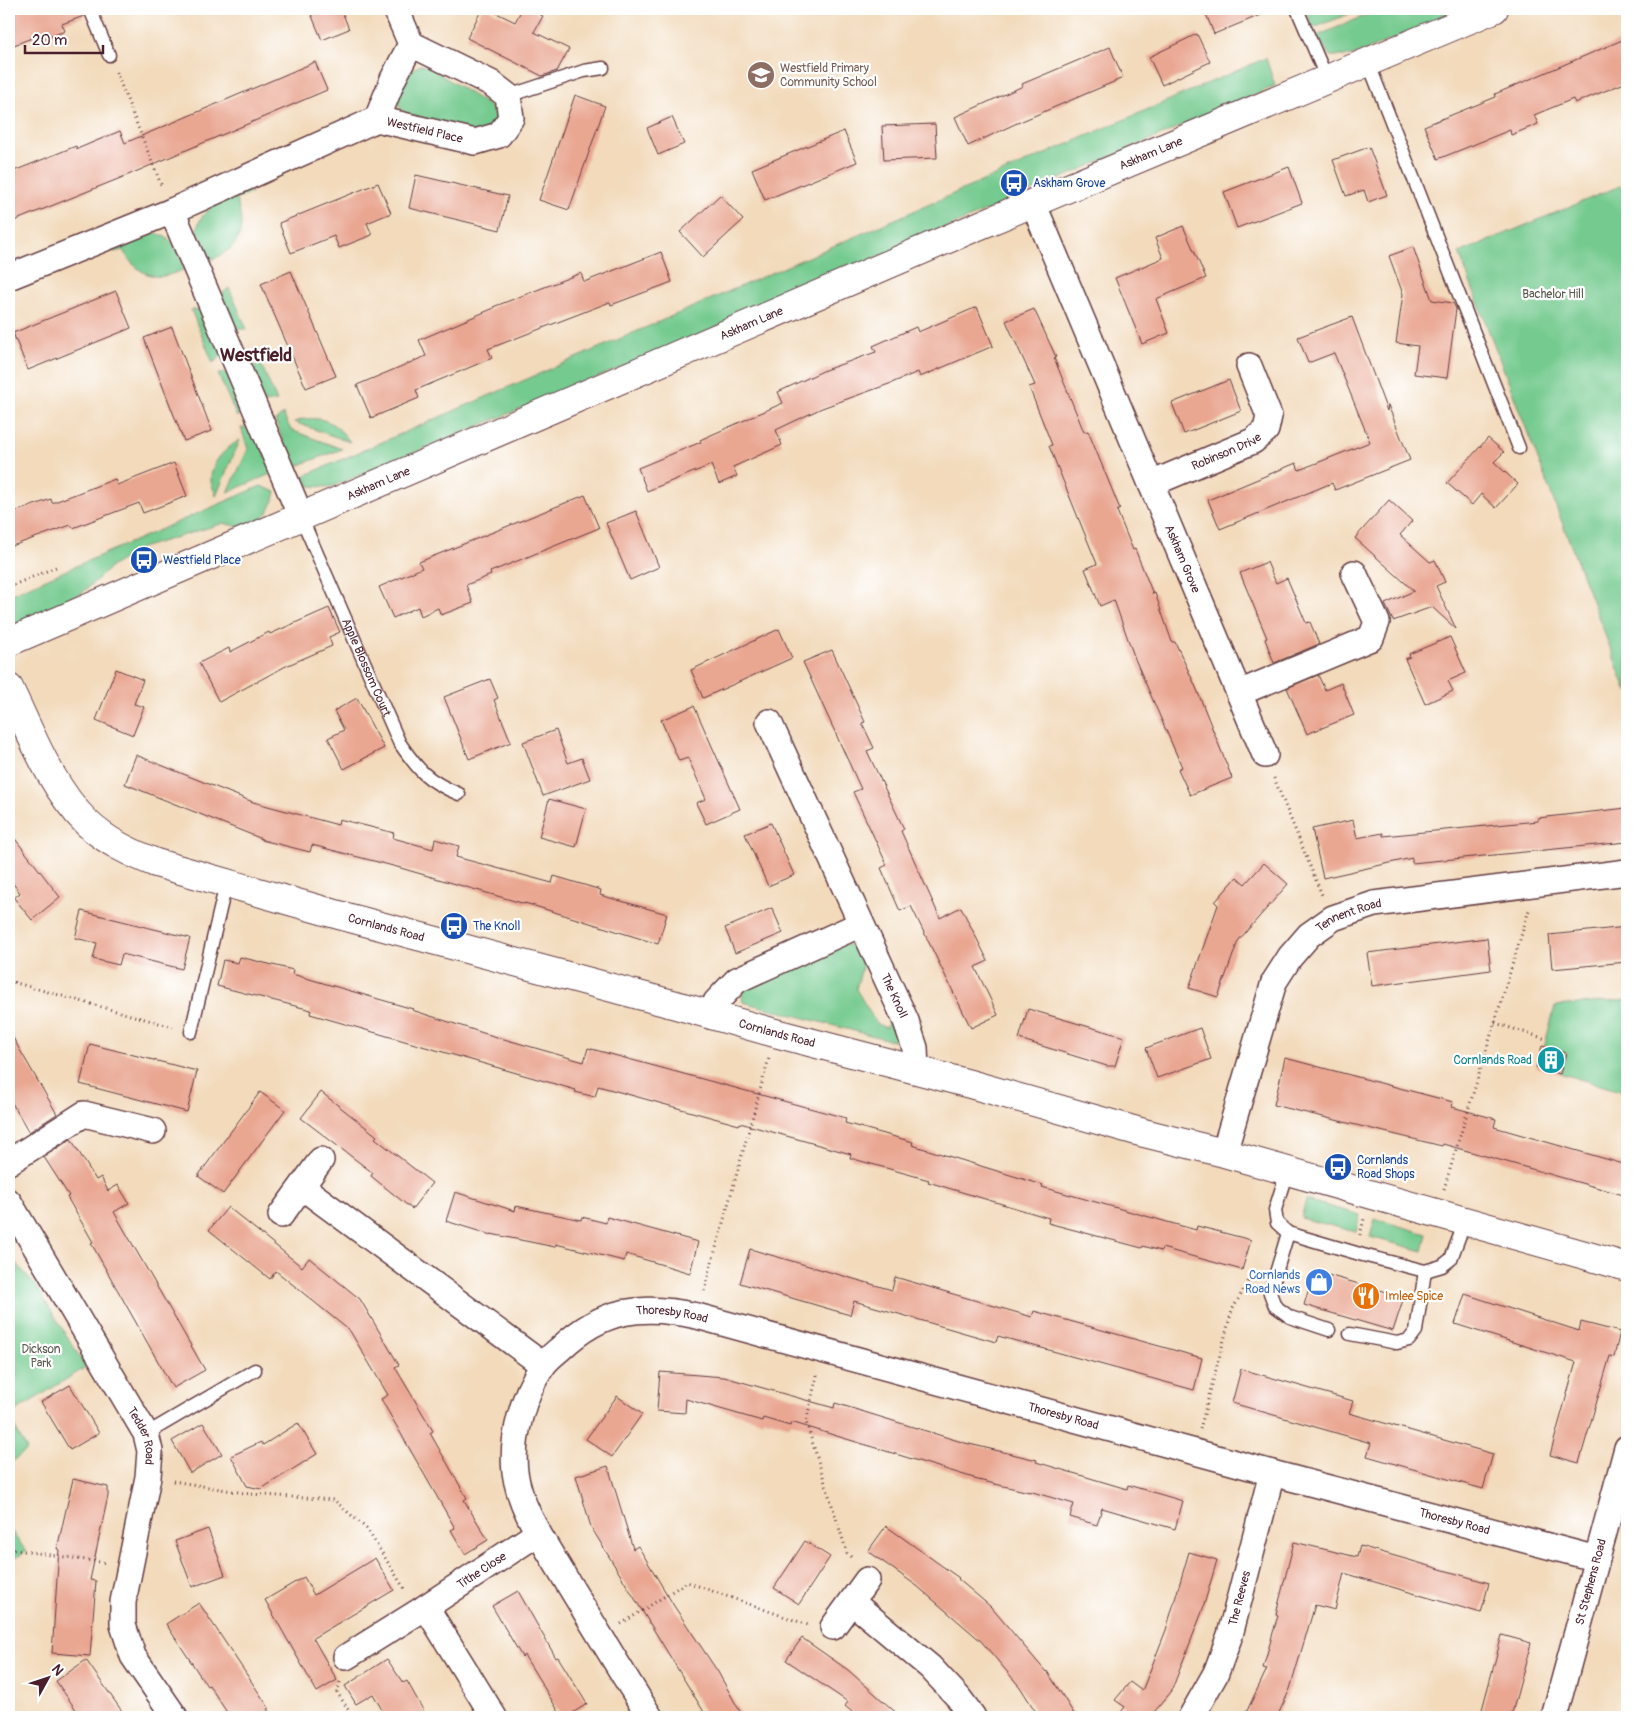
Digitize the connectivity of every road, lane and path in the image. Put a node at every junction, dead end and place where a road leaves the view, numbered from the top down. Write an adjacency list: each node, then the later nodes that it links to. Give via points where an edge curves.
1 (90, 9): 6 (lane)
2 (396, 9): 5 (street)
3 (1297, 9): 9 (lane)
4 (1494, 9): 7 (street, Askham Lane)
5 (411, 44): 10 (street, via 491,83); 11 (street, Westfield Place)
6 (109, 55): 13 (path)
7 (1368, 62): 9 (street, Askham Lane); 16 (lane)
8 (603, 68): 10 (lane)
9 (1327, 79): 12 (street, Askham Lane)
10 (508, 96): 11 (street, Westfield Place, via 511,118 499,135 475,142)
11 (377, 119): 13 (street, Westfield Place)
12 (1033, 204): 17 (street, Askham Grove); 18 (street, Askham Lane)
13 (172, 211): 14 (street, Westfield Place); 18 (street)
14 (9, 277)
15 (1248, 366): 17 (street, Robinson Drive, via 1269,416 1266,430 1253,441)
16 (1520, 448)
17 (1151, 484): 24 (street, Askham Grove)
18 (301, 517): 22 (street, Askham Lane); 27 (lane, Apple Blossom Court, via 399,742 414,765 438,786)
19 (56, 567): 21 (path)
20 (1354, 574): 24 (street, via 1377,622 1371,638)
21 (9, 587)
22 (9, 642)
23 (9, 688): 29 (street, Cornlands Road, via 54,779 88,824 131,853 156,864)
24 (1240, 693): 26 (street, Askham Grove)
25 (769, 722): 32 (street, The Knoll)
26 (1265, 755): 31 (path)
27 (459, 794)
28 (1627, 872): 30 (street, Tennent Road)
29 (226, 884): 34 (street, Cornlands Road); 36 (lane)
30 (1537, 884): 31 (street, Tennent Road, via 1374,904); 35 (path)
31 (1332, 918): 41 (street, Tennent Road, via 1310,935 1290,957 1274,982)
32 (861, 924): 34 (street, via 737,980 716,1002); 39 (street, The Knoll, via 906,1021 915,1048)
33 (9, 981): 36 (path)
34 (711, 1016): 37 (street, Cornlands Road)
35 (1495, 1023): 38 (path); 48 (path)
36 (191, 1032)
37 (776, 1033): 39 (street, Cornlands Road); 56 (path)
38 (1546, 1039)
39 (916, 1070): 41 (street, Cornlands Road)
40 (153, 1131): 43 (street, via 84,1114)
41 (1224, 1153): 44 (street, Cornlands Road)
42 (321, 1160): 45 (street)
43 (9, 1162)
44 (1287, 1170): 46 (street, Cornlands Road); 51 (lane, via 1275,1210 1277,1223)
45 (302, 1187): 49 (street); 60 (street)
46 (1370, 1195): 48 (street, Cornlands Road); 52 (path)
47 (9, 1202): 62 (street, Tedder Road)
48 (1437, 1214): 50 (street, Cornlands Road)
49 (281, 1215)
50 (1464, 1221): 54 (street, Cornlands Road); 55 (lane, via 1450,1258 1442,1266)
51 (1288, 1233): 52 (lane); 57 (lane, via 1270,1293 1275,1306 1290,1317)
52 (1356, 1253): 55 (lane)
53 (1258, 1262): 64 (path, via 1232,1310)
54 (1627, 1267)
55 (1426, 1271): 58 (lane, via 1416,1331 1409,1340 1397,1343)
56 (698, 1316): 59 (street, Thoresby Road); 60 (street, Thoresby Road, via 672,1310 645,1309 616,1314 589,1326)
57 (1328, 1330)
58 (1350, 1334)
59 (823, 1351): 64 (street, Thoresby Road); 71 (path, via 806,1422 847,1553 859,1564)
60 (543, 1365): 67 (street, Thoresby Road, via 522,1408 515,1449 515,1472 522,1500)
61 (255, 1370): 62 (lane)
62 (146, 1434): 66 (street, Tedder Road, via 150,1451)
63 (1627, 1448): 69 (street, St Stephens Road)
64 (1194, 1451): 65 (street, Thoresby Road)
65 (1272, 1473): 69 (street, Thoresby Road); 82 (street, The Reeves, via 1230,1635 1216,1672)
66 (148, 1477): 70 (street, Tedder Road); 73 (path, via 250,1494 334,1500 366,1529 408,1595)
67 (538, 1533): 73 (street, Tithe Close); 75 (street, Thoresby Road)
68 (9, 1549): 70 (path)
69 (1597, 1560): 83 (street, St Stephens Road)
70 (130, 1566): 77 (street, Tedder Road, via 123,1602 123,1625 128,1642 133,1656)
71 (867, 1580): 72 (street)
72 (852, 1602): 74 (street); 81 (street, via 930,1667)
73 (426, 1607): 76 (street, Tithe Close); 79 (street)
74 (833, 1627): 75 (path, via 809,1625 687,1582)
75 (600, 1638): 80 (street, Thoresby Road)
76 (346, 1657): 78 (path, via 337,1692)
77 (175, 1717)
78 (353, 1717)
79 (494, 1717)
80 (650, 1717)
81 (973, 1717)
82 (1191, 1717)
83 (1554, 1717)

